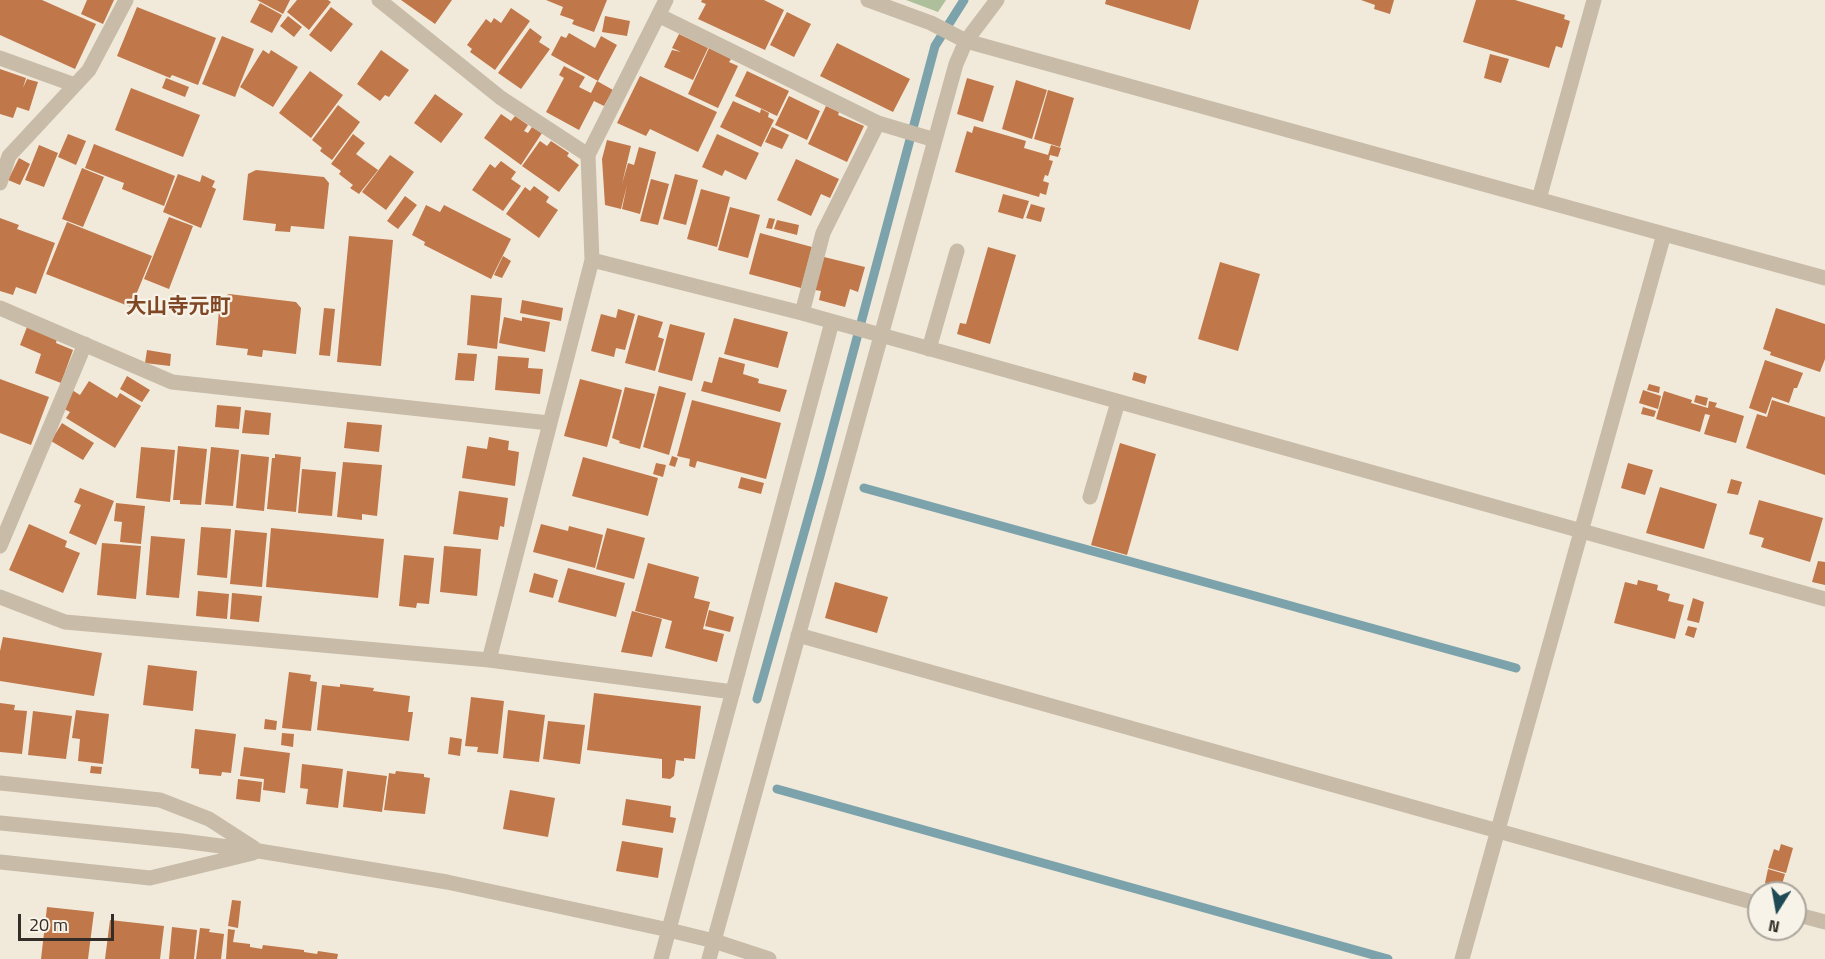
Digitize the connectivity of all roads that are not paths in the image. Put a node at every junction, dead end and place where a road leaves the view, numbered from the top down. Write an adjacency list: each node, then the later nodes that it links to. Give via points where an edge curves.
1 (126, 0): 10 (street, via 89,70)
2 (378, 0): 13 (street, via 501,98)
3 (666, 0): 7 (street)
4 (868, 0): 8 (street)
5 (997, 0): 8 (street)
6 (1594, 0): 15 (street)
7 (660, 16): 11 (street); 13 (street)
8 (961, 38): 12 (street, via 956,64); 15 (street)
9 (0, 58): 10 (street)
10 (75, 85): 14 (street, via 9,156)
11 (878, 123): 12 (street); 21 (street, via 823,233)
12 (928, 138): 23 (street)
13 (588, 155): 18 (street)
14 (0, 183)
15 (1539, 199): 16 (street)
16 (1664, 234): 19 (street); 29 (street)
17 (957, 251): 25 (street)
18 (592, 260): 21 (street); 27 (street)
19 (1825, 278)
20 (0, 308): 24 (street)
21 (802, 313): 22 (street)
22 (840, 324): 23 (street); 35 (street)
23 (874, 334): 25 (street); 33 (street)
24 (85, 344): 27 (street, via 172,382); 30 (street)
25 (929, 349): 26 (street)
26 (1118, 402): 28 (street); 29 (street)
27 (549, 423): 34 (street)
28 (1090, 496)
29 (1581, 531): 32 (street); 38 (street)
30 (0, 546)
31 (0, 597): 34 (street, via 65,622)
32 (1825, 599)
33 (798, 635): 38 (street); 45 (street)
34 (489, 660): 35 (street)
35 (733, 692): 44 (street)
36 (0, 783): 39 (street, via 160,800 209,819)
37 (0, 824): 39 (street)
38 (1498, 831): 41 (street); 49 (street)
39 (259, 851): 40 (street, via 150,878); 44 (street, via 447,882)
40 (0, 862)
41 (1747, 901)
42 (1807, 917): 43 (street)
43 (1825, 922)
44 (669, 930): 45 (street); 46 (street)
45 (714, 941): 47 (street); 48 (street)
46 (661, 959)
47 (709, 959)
48 (769, 959)
49 (1462, 959)

